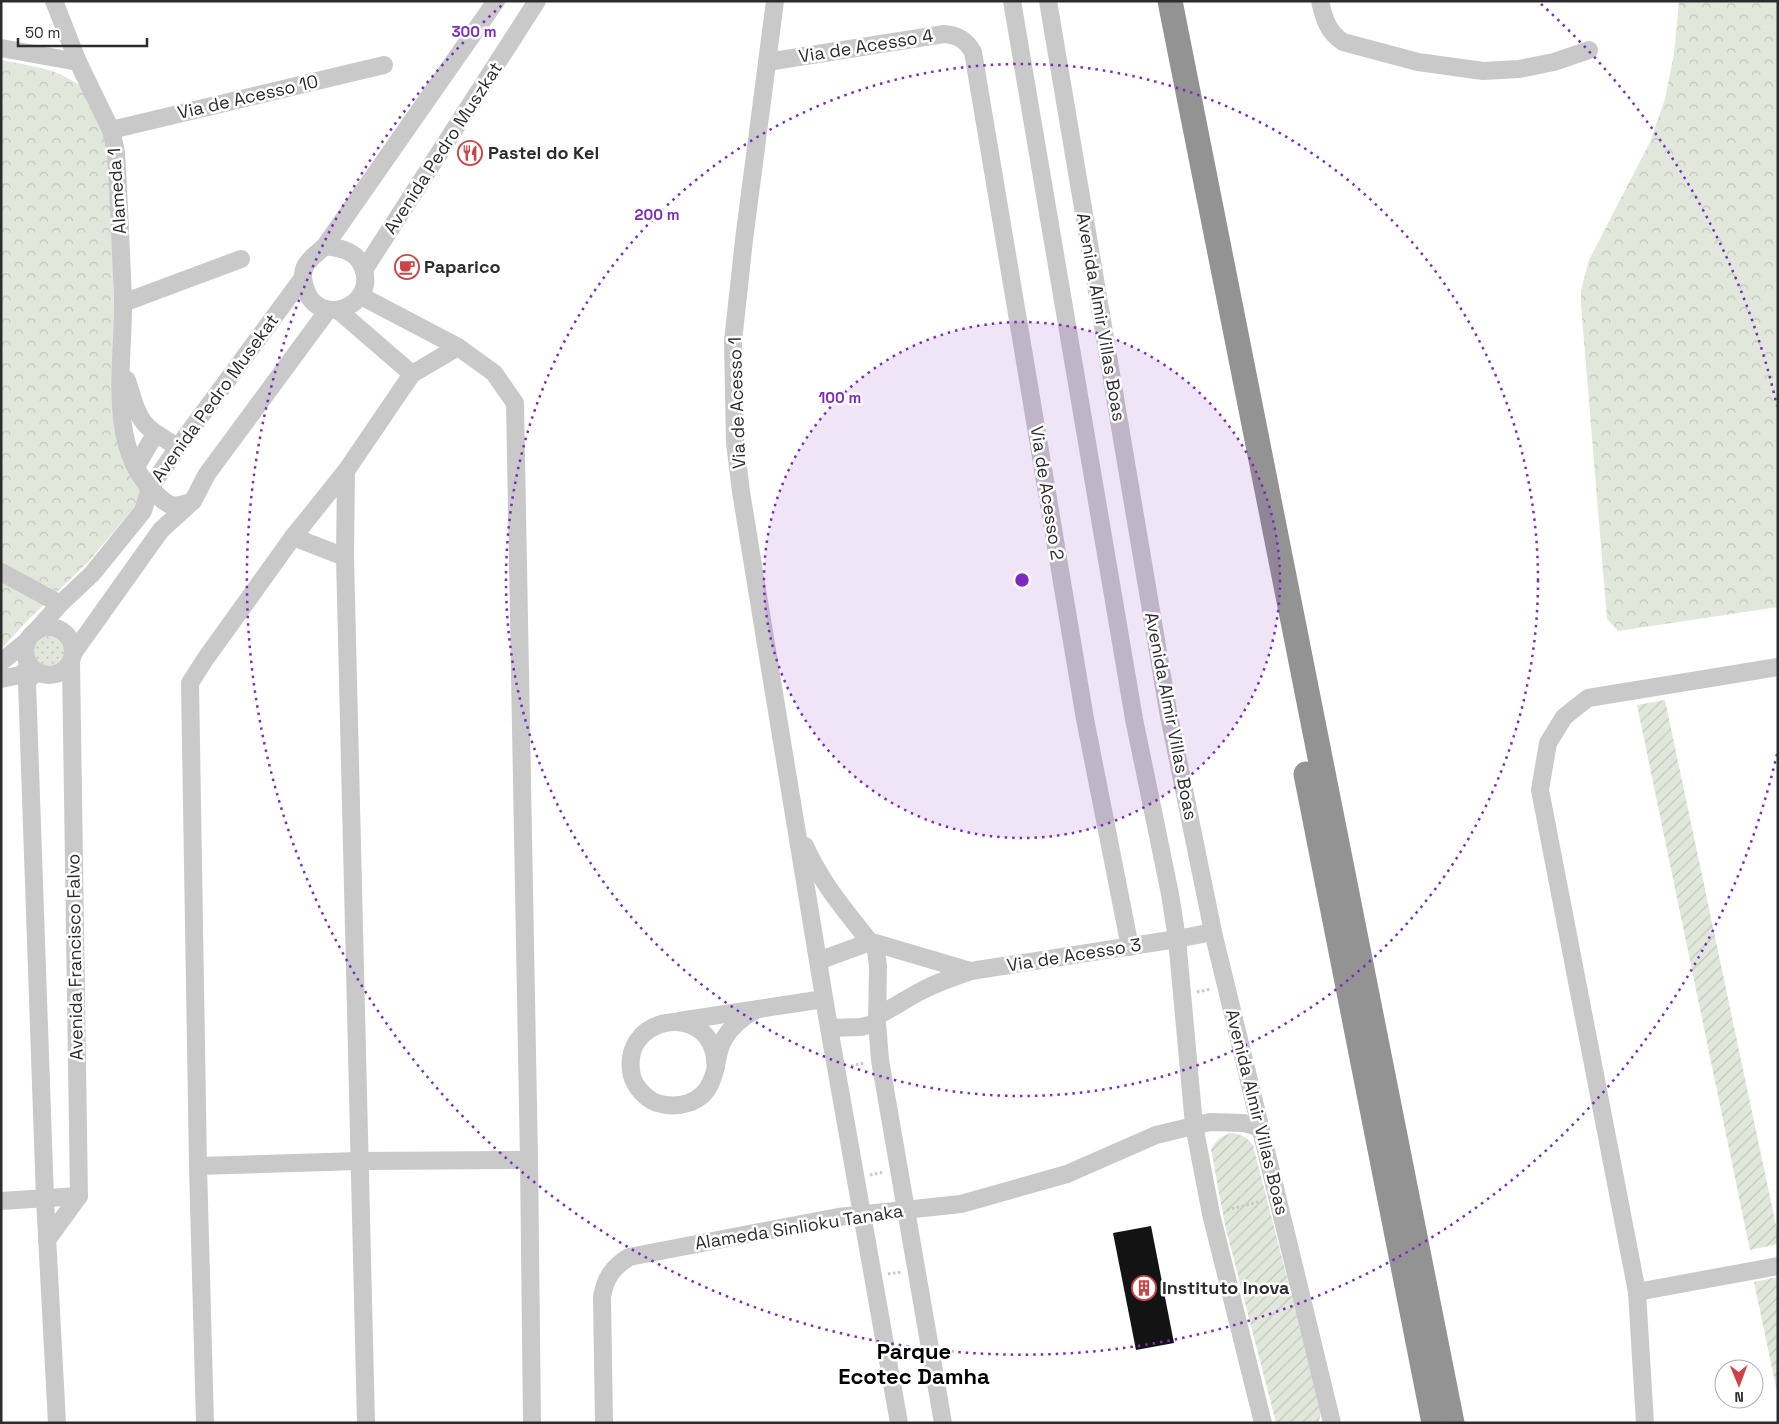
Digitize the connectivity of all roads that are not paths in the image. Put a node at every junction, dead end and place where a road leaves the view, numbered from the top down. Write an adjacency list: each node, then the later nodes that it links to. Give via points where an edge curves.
1 (54, 1): 13 (street, Alameda 1)
2 (496, 1): 17 (street, Avenida Pedro Muszkat)
3 (537, 1): 19 (street, Avenida Pedro Muszkat)
4 (775, 1): 14 (street, Via de Acesso 1)
5 (1012, 1): 45 (street, Avenida Almir Villas Boas, via 1134,719)
6 (1048, 1): 44 (street, Avenida Almir Villas Boas, via 1168,711)
7 (1153, 1): 78 (highway)
8 (1170, 1): 79 (highway)
9 (1320, 1): 12 (street, via 1327,25 1343,42 1418,62 1483,71 1519,69)
10 (964, 40): 14 (street, Via de Acesso 4, via 944,34); 47 (street, Via de Acesso 2, via 974,60 1085,719)
11 (1, 48): 13 (street)
12 (1589, 50)
13 (78, 62): 16 (street, Alameda 1)
14 (767, 62): 43 (street, Via de Acesso 1, via 733,341 735,442)
15 (384, 65): 16 (street, Via de Acesso 10)
16 (111, 130): 22 (street, Alameda 1, via 116,152)
17 (325, 246): 19 (street, via 347,250); 20 (street, via 307,262)
18 (241, 259): 22 (street)
19 (364, 270): 21 (street)
20 (302, 279): 23 (street, via 307,296 313,303); 28 (street, Avenida Pedro Musekat)
21 (361, 296): 23 (street, via 347,308); 24 (street)
22 (123, 303): 25 (street, Alameda 1)
23 (333, 310): 26 (street); 32 (street, via 207,474)
24 (458, 347): 26 (street); 58 (street, via 494,373 514,403)
25 (122, 363): 27 (street, Alameda 1, via 138,417); 29 (street, Alameda 1, via 122,424 128,451)
26 (412, 374): 30 (street)
27 (155, 434): 28 (street, Alameda 1); 29 (street)
28 (178, 447): 31 (street, Avenida Pedro Musekat)
29 (136, 467): 31 (street, Alameda 1)
30 (346, 471): 33 (street); 34 (street)
31 (150, 488): 32 (street, Alameda 1, via 165,502 177,506); 36 (street, Avenida Pedro Musekat, via 143,511 92,574)
32 (193, 501): 38 (street, via 161,530)
33 (293, 537): 34 (street); 60 (street, via 190,683)
34 (346, 557): 59 (street)
35 (1, 572): 36 (street)
36 (60, 604): 37 (street, Avenida Pedro Musekat)
37 (31, 636): 38 (street, via 41,628 61,630 71,640); 39 (street, Avenida Pedro Musekat); 41 (street, via 25,654)
38 (72, 658): 41 (street, via 59,674 43,675); 61 (street, Avenida Francisco Falvo)
39 (1, 662)
40 (1778, 667): 68 (street, via 1588,698 1564,716 1548,743 1540,790)
41 (33, 669): 42 (street); 62 (street, Avenida Francisco Falvo, via 27,682)
42 (1, 679)
43 (792, 802): 46 (street, via 800,834 813,864 830,891); 48 (street)
44 (1213, 932): 45 (street, Via de Acesso 3); 57 (street, Avenida Almir Villas Boas)
45 (1177, 939): 47 (street, Via de Acesso 3); 56 (street, Avenida Almir Villas Boas)
46 (872, 942): 48 (street); 49 (street); 52 (street, via 878,966)
47 (1130, 946): 49 (street, Via de Acesso 3)
48 (818, 961): 50 (street)
49 (971, 971): 52 (street, Via de Acesso 3, via 921,991)
50 (824, 999): 51 (street); 54 (street)
51 (758, 1009): 53 (street); 55 (street, via 744,1016 724,1038)
52 (877, 1019): 54 (street, Via de Acesso 3, via 861,1027); 64 (street, via 880,1060)
53 (676, 1021): 55 (street, via 692,1026 706,1036 714,1051); 55 (street, via 660,1023 645,1032 635,1045 630,1061 632,1077 640,1092 654,1102 670,1106 686,1104 701,1096 711,1083)
54 (829, 1028): 65 (street)
55 (716, 1067)
56 (1194, 1125): 57 (street, Alameda Sinlioku Tanaka, via 1227,1121); 64 (street, Alameda Sinlioku Tanaka, via 1156,1135 1067,1174 961,1204); 76 (street, Avenida Almir Villas Boas, via 1211,1214)
57 (1260, 1128): 77 (street, Avenida Almir Villas Boas)
58 (529, 1160): 59 (street); 72 (street)
59 (359, 1161): 60 (street); 71 (street)
60 (198, 1166): 70 (street)
61 (79, 1196): 62 (street); 66 (street)
62 (45, 1199): 63 (street); 66 (street, Avenida Francisco Falvo)
63 (1, 1201)
64 (906, 1210): 65 (street, Alameda Sinlioku Tanaka); 75 (street)
65 (861, 1215): 73 (street, Alameda Sinlioku Tanaka, via 638,1254 620,1262 607,1278 602,1298); 74 (street)
66 (47, 1240): 69 (street, Avenida Francisco Falvo)
67 (1778, 1266): 68 (street)
68 (1637, 1292): 80 (street)
69 (57, 1423)
70 (205, 1423)
71 (366, 1423)
72 (532, 1423)
73 (604, 1423)
74 (898, 1423)
75 (943, 1423)
76 (1263, 1423)
77 (1332, 1423)
78 (1434, 1423)
79 (1452, 1423)
80 (1645, 1423)

